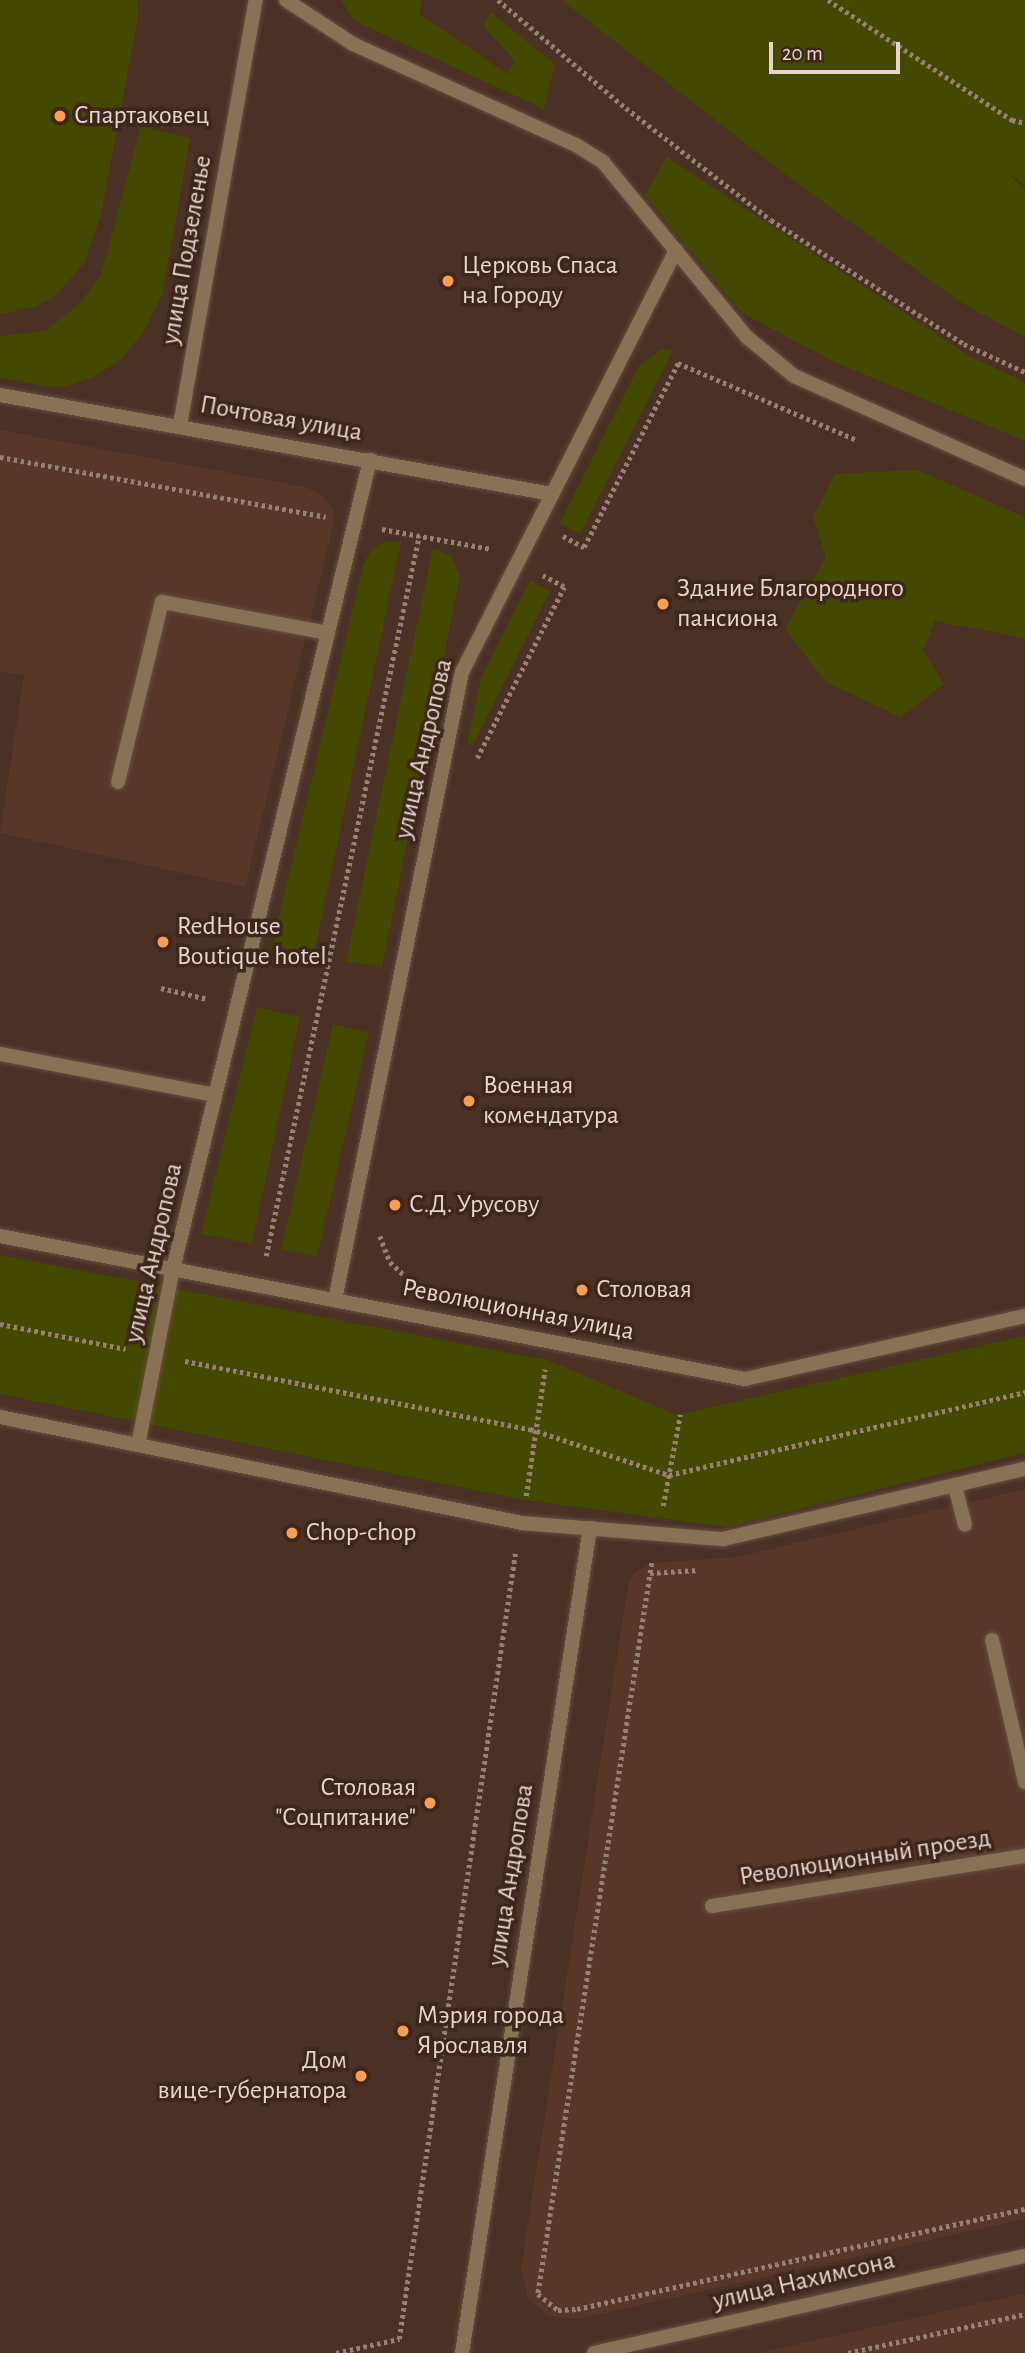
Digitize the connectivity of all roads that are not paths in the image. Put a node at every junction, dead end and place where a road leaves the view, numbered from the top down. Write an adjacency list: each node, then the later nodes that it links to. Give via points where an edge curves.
1 (256, 0): 5 (street, улица Подзеленье)
2 (286, 0): 3 (street, via 354,44 591,154 616,175)
3 (676, 250): 7 (street, via 747,337 794,376); 8 (street, улица Андропова)
4 (0, 395): 5 (street, Почтовая улица)
5 (180, 425): 6 (street, Почтовая улица)
6 (369, 460): 8 (street, Почтовая улица); 9 (street, улица Андропова)
7 (1025, 479)
8 (552, 494): 15 (street, улица Андропова, via 459,685)
9 (327, 633): 10 (street, via 162,602); 12 (street, улица Андропова)
10 (118, 782)
11 (0, 1054): 12 (street)
12 (215, 1096): 14 (street, улица Андропова)
13 (0, 1236): 14 (street, Революционная улица)
14 (173, 1269): 15 (street, Революционная улица); 18 (street, улица Андропова)
15 (335, 1300): 16 (street, Революционная улица, via 745,1379)
16 (1025, 1316)
17 (0, 1417): 18 (street)
18 (138, 1445): 22 (street, via 522,1523)
19 (1025, 1469): 20 (street)
20 (956, 1486): 21 (street); 22 (street, via 723,1538)
21 (965, 1525)
22 (590, 1528): 28 (street, улица Андропова)
23 (992, 1640): 24 (street)
24 (1025, 1782)
25 (1025, 1856): 26 (street, Революционный проезд)
26 (712, 1906)
27 (1025, 2256): 29 (street, улица Нахимсона)
28 (463, 2353)
29 (594, 2353)

